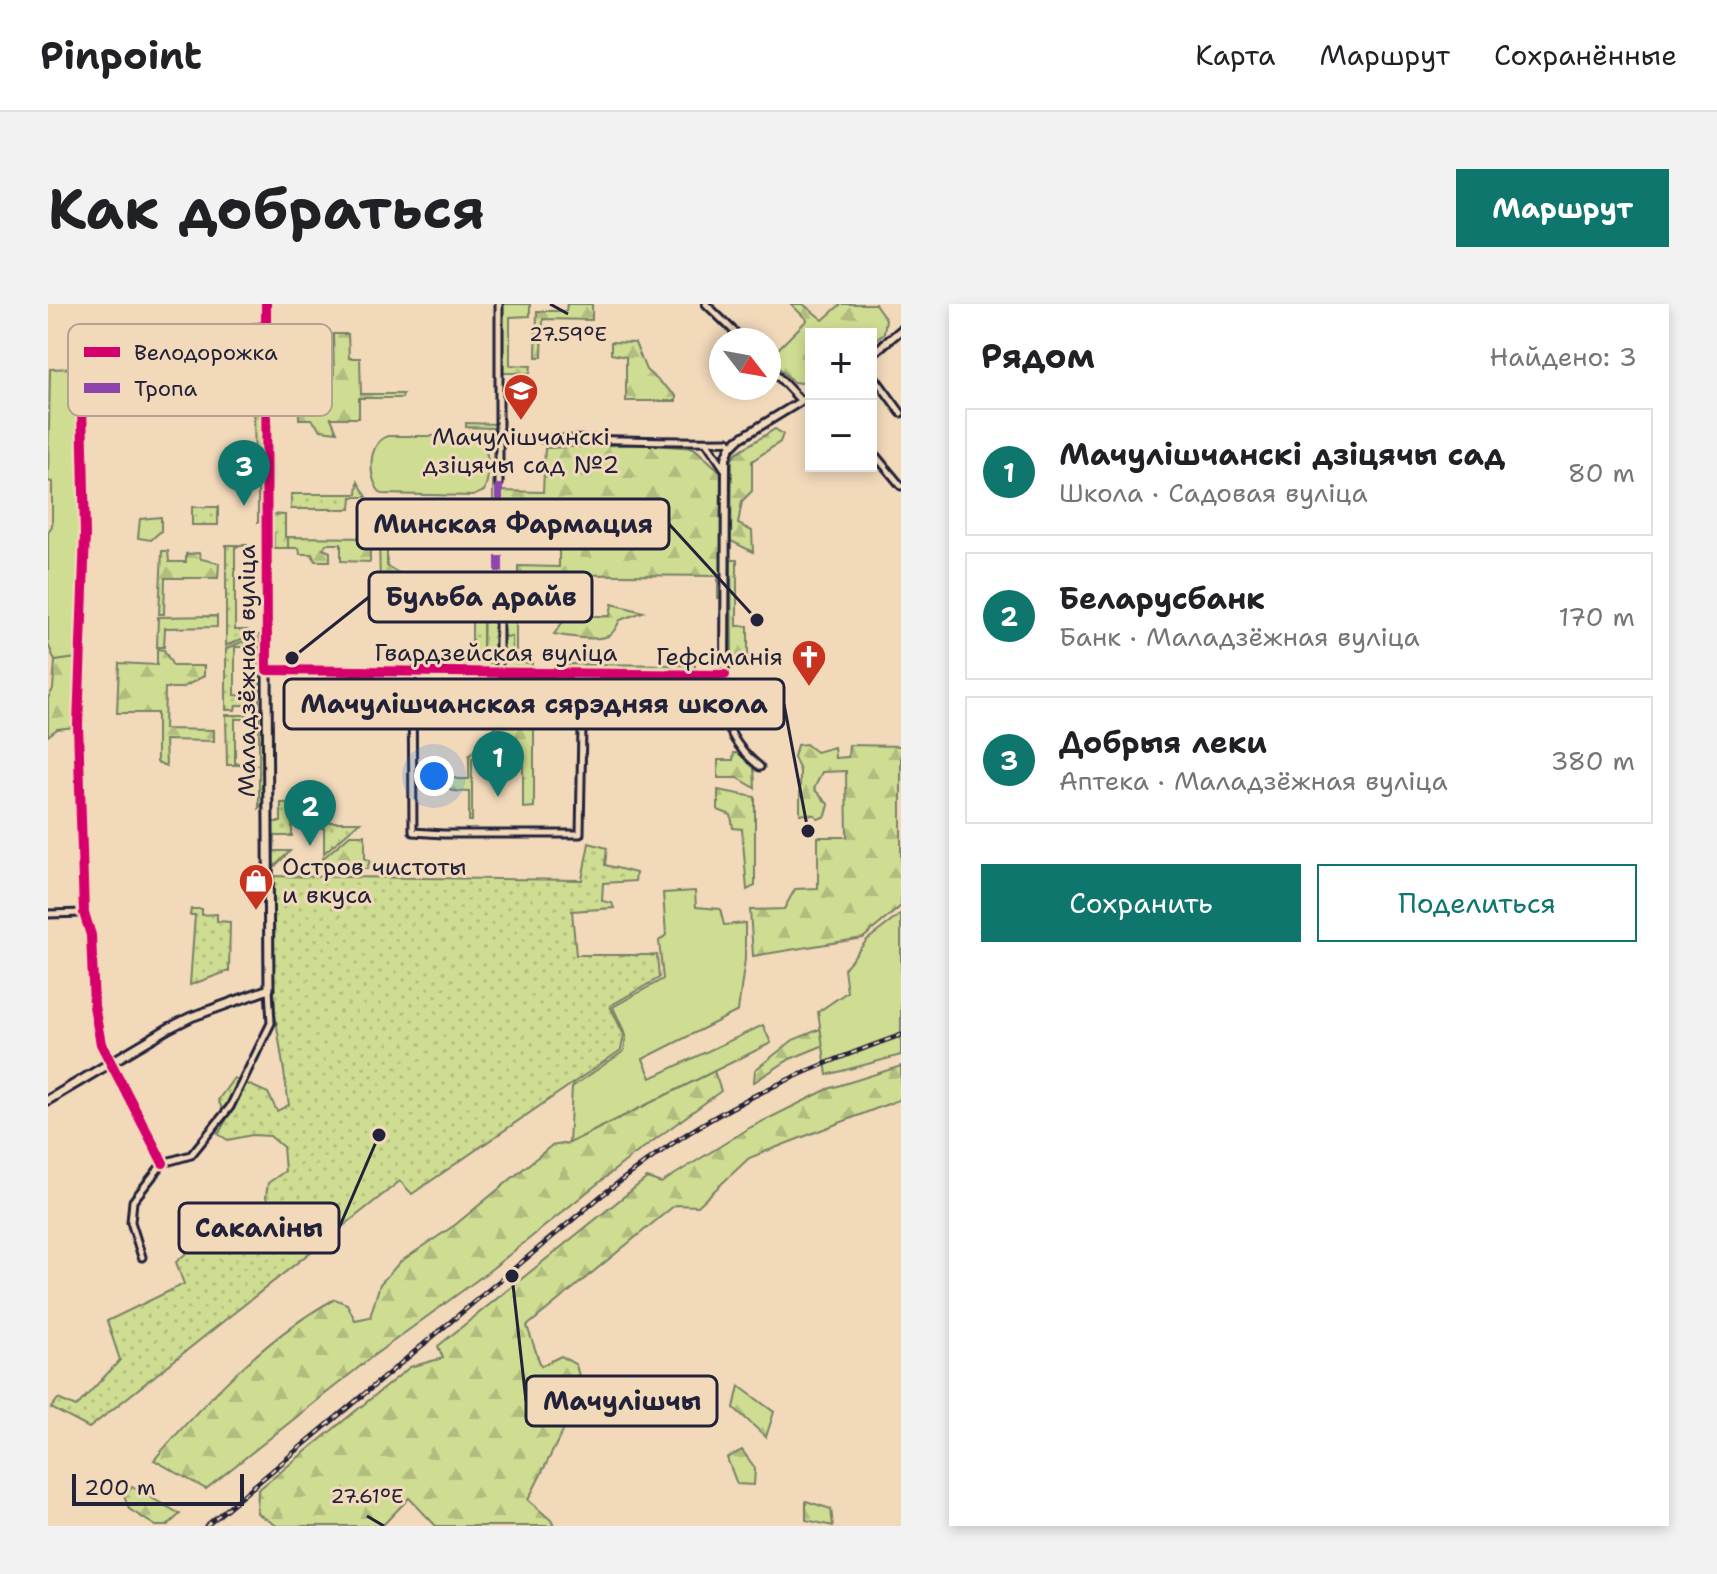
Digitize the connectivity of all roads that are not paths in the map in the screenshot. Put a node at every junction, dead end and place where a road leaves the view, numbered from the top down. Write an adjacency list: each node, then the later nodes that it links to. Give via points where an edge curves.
1 (499, 304): 18 (street)
2 (706, 304): 3 (street)
3 (731, 328)
4 (901, 331): 5 (street)
5 (877, 350)
6 (781, 380): 9 (street)
7 (877, 380): 10 (street)
8 (805, 399): 9 (street)
9 (801, 401): 15 (street)
10 (901, 413)
11 (82, 416): 29 (street, via 85,535 78,725)
12 (266, 416): 21 (street, Маладзёжная вуліца)
13 (543, 439): 14 (street)
14 (707, 443): 15 (street); 17 (street)
15 (732, 445): 17 (street)
16 (877, 457): 19 (street)
17 (724, 468): 25 (street)
18 (499, 484)
19 (901, 486)
20 (499, 603): 22 (street)
21 (267, 670): 23 (street, Гвардзейская вуліца); 31 (main road, Маладзёжная вуліца)
22 (499, 672): 23 (street, Гвардзейская вуліца); 24 (street, Гвардзейская вуліца)
23 (412, 673): 24 (street, via 413,832 443,834 580,834)
24 (583, 674): 25 (street, Гвардзейская вуліца)
25 (725, 675): 26 (street)
26 (725, 696): 27 (street); 28 (street, via 733,742)
27 (759, 697)
28 (760, 767)
29 (84, 913): 30 (street); 32 (street, via 91,935 96,1019 103,1050)
30 (48, 914)
31 (269, 989): 32 (main road, via 191,1017); 34 (street, via 271,1023 230,1107 191,1155)
32 (112, 1063): 33 (main road); 34 (street)
33 (48, 1100)
34 (163, 1163): 35 (street, via 133,1201 131,1222)
35 (142, 1257)

